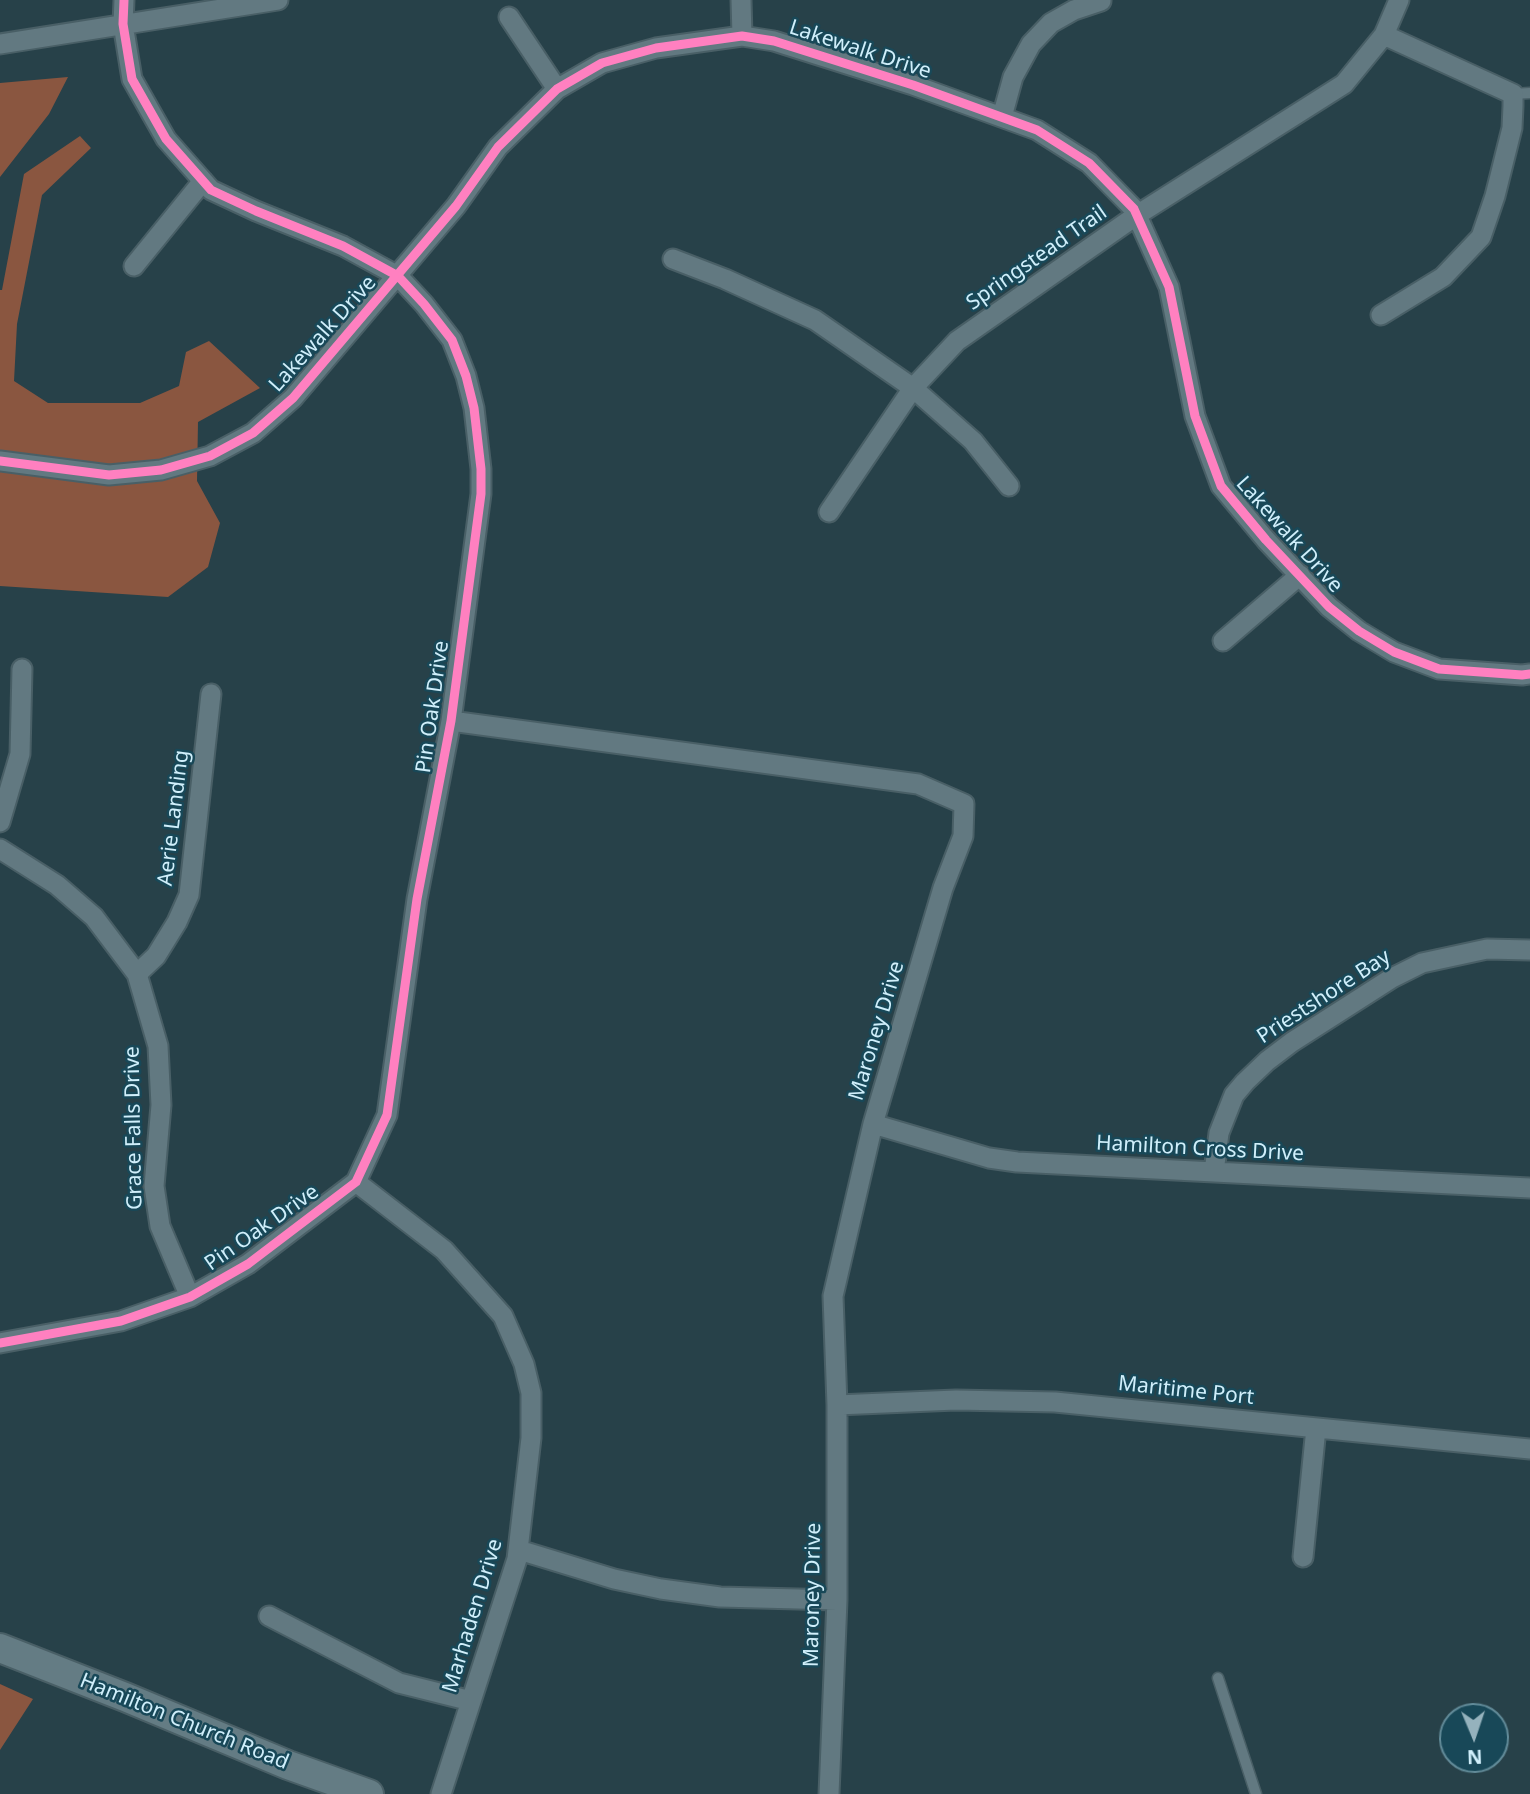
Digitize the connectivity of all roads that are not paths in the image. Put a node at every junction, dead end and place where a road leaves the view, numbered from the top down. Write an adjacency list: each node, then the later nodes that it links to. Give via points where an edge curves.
1 (124, 0): 7 (street, Pin Oak Drive)
2 (278, 0): 7 (street)
3 (741, 0): 9 (street)
4 (1399, 0): 8 (street, Springstead Trail)
5 (1101, 1): 13 (street, via 1051,23 1031,44 1013,77)
6 (509, 17): 11 (street)
7 (122, 24): 10 (street); 14 (street, Pin Oak Drive, via 132,79 166,139)
8 (1384, 35): 12 (street); 15 (street, Springstead Trail, via 1344,84)
9 (741, 36): 11 (street, Lakewalk Drive, via 602,63); 13 (street, Lakewalk Drive, via 787,45)
10 (0, 44)
11 (556, 89): 18 (street, Lakewalk Drive, via 498,147)
12 (1521, 93): 19 (street, via 1481,237 1443,277)
13 (1002, 117): 15 (street, Lakewalk Drive, via 1037,130 1089,163)
14 (203, 181): 17 (street); 18 (street, Pin Oak Drive, via 211,190 343,246)
15 (1137, 215): 20 (street, Springstead Trail, via 957,341); 24 (street, Lakewalk Drive, via 1169,287 1195,416 1221,486)
16 (673, 259): 20 (street, via 815,320)
17 (134, 267)
18 (398, 276): 21 (street, Lakewalk Drive, via 293,398 253,433 210,456 161,470 109,475); 29 (street, Pin Oak Drive, via 452,340 474,408 481,494)
19 (1381, 315)
20 (914, 388): 22 (street, via 972,441); 23 (street, Springstead Trail)
21 (0, 461)
22 (1009, 486)
23 (829, 512)
24 (1300, 575): 25 (street); 27 (street, Lakewalk Drive, via 1329,607 1394,652 1439,669)
25 (1223, 641)
26 (22, 670): 30 (street, via 20,754)
27 (1530, 674)
28 (211, 694): 33 (street, Aerie Landing, via 189,895 156,956)
29 (451, 721): 34 (street, Maroney Drive, via 918,784 964,804 963,836 943,888); 36 (street, Pin Oak Drive, via 417,900 387,1115)
30 (0, 822)
31 (0, 849): 33 (street, Grace Falls Drive, via 57,885 94,917)
32 (1530, 950): 35 (street, Priestshore Bay, via 1487,949 1422,963 1292,1042 1234,1095 1219,1133)
33 (137, 974): 38 (street, Grace Falls Drive, via 158,1046 161,1105 155,1186 160,1226)
34 (873, 1124): 35 (street, Hamilton Cross Drive, via 1017,1163); 40 (street, Maroney Drive, via 833,1296)
35 (1214, 1172): 37 (street, Hamilton Cross Drive)
36 (355, 1182): 38 (street, Pin Oak Drive, via 248,1264); 43 (street, Marhaden Drive, via 444,1250 503,1315 531,1394)
37 (1530, 1188)
38 (190, 1297): 39 (street, Pin Oak Drive, via 121,1321)
39 (0, 1343)
40 (837, 1405): 41 (street, Maritime Port, via 1055,1402); 45 (street, Maroney Drive)
41 (1316, 1428): 42 (street, Maritime Port); 44 (street)
42 (1530, 1448)
43 (519, 1550): 45 (street, via 661,1589 720,1597); 49 (street, Marhaden Drive)
44 (1303, 1557)
45 (837, 1600): 52 (street, Maroney Drive)
46 (269, 1616): 49 (street, via 399,1683)
47 (0, 1648): 50 (street, Hamilton Church Road)
48 (1218, 1678): 53 (lane)
49 (471, 1701): 51 (street, Marhaden Drive)
50 (369, 1794)
51 (441, 1794)
52 (829, 1794)
53 (1256, 1794)

